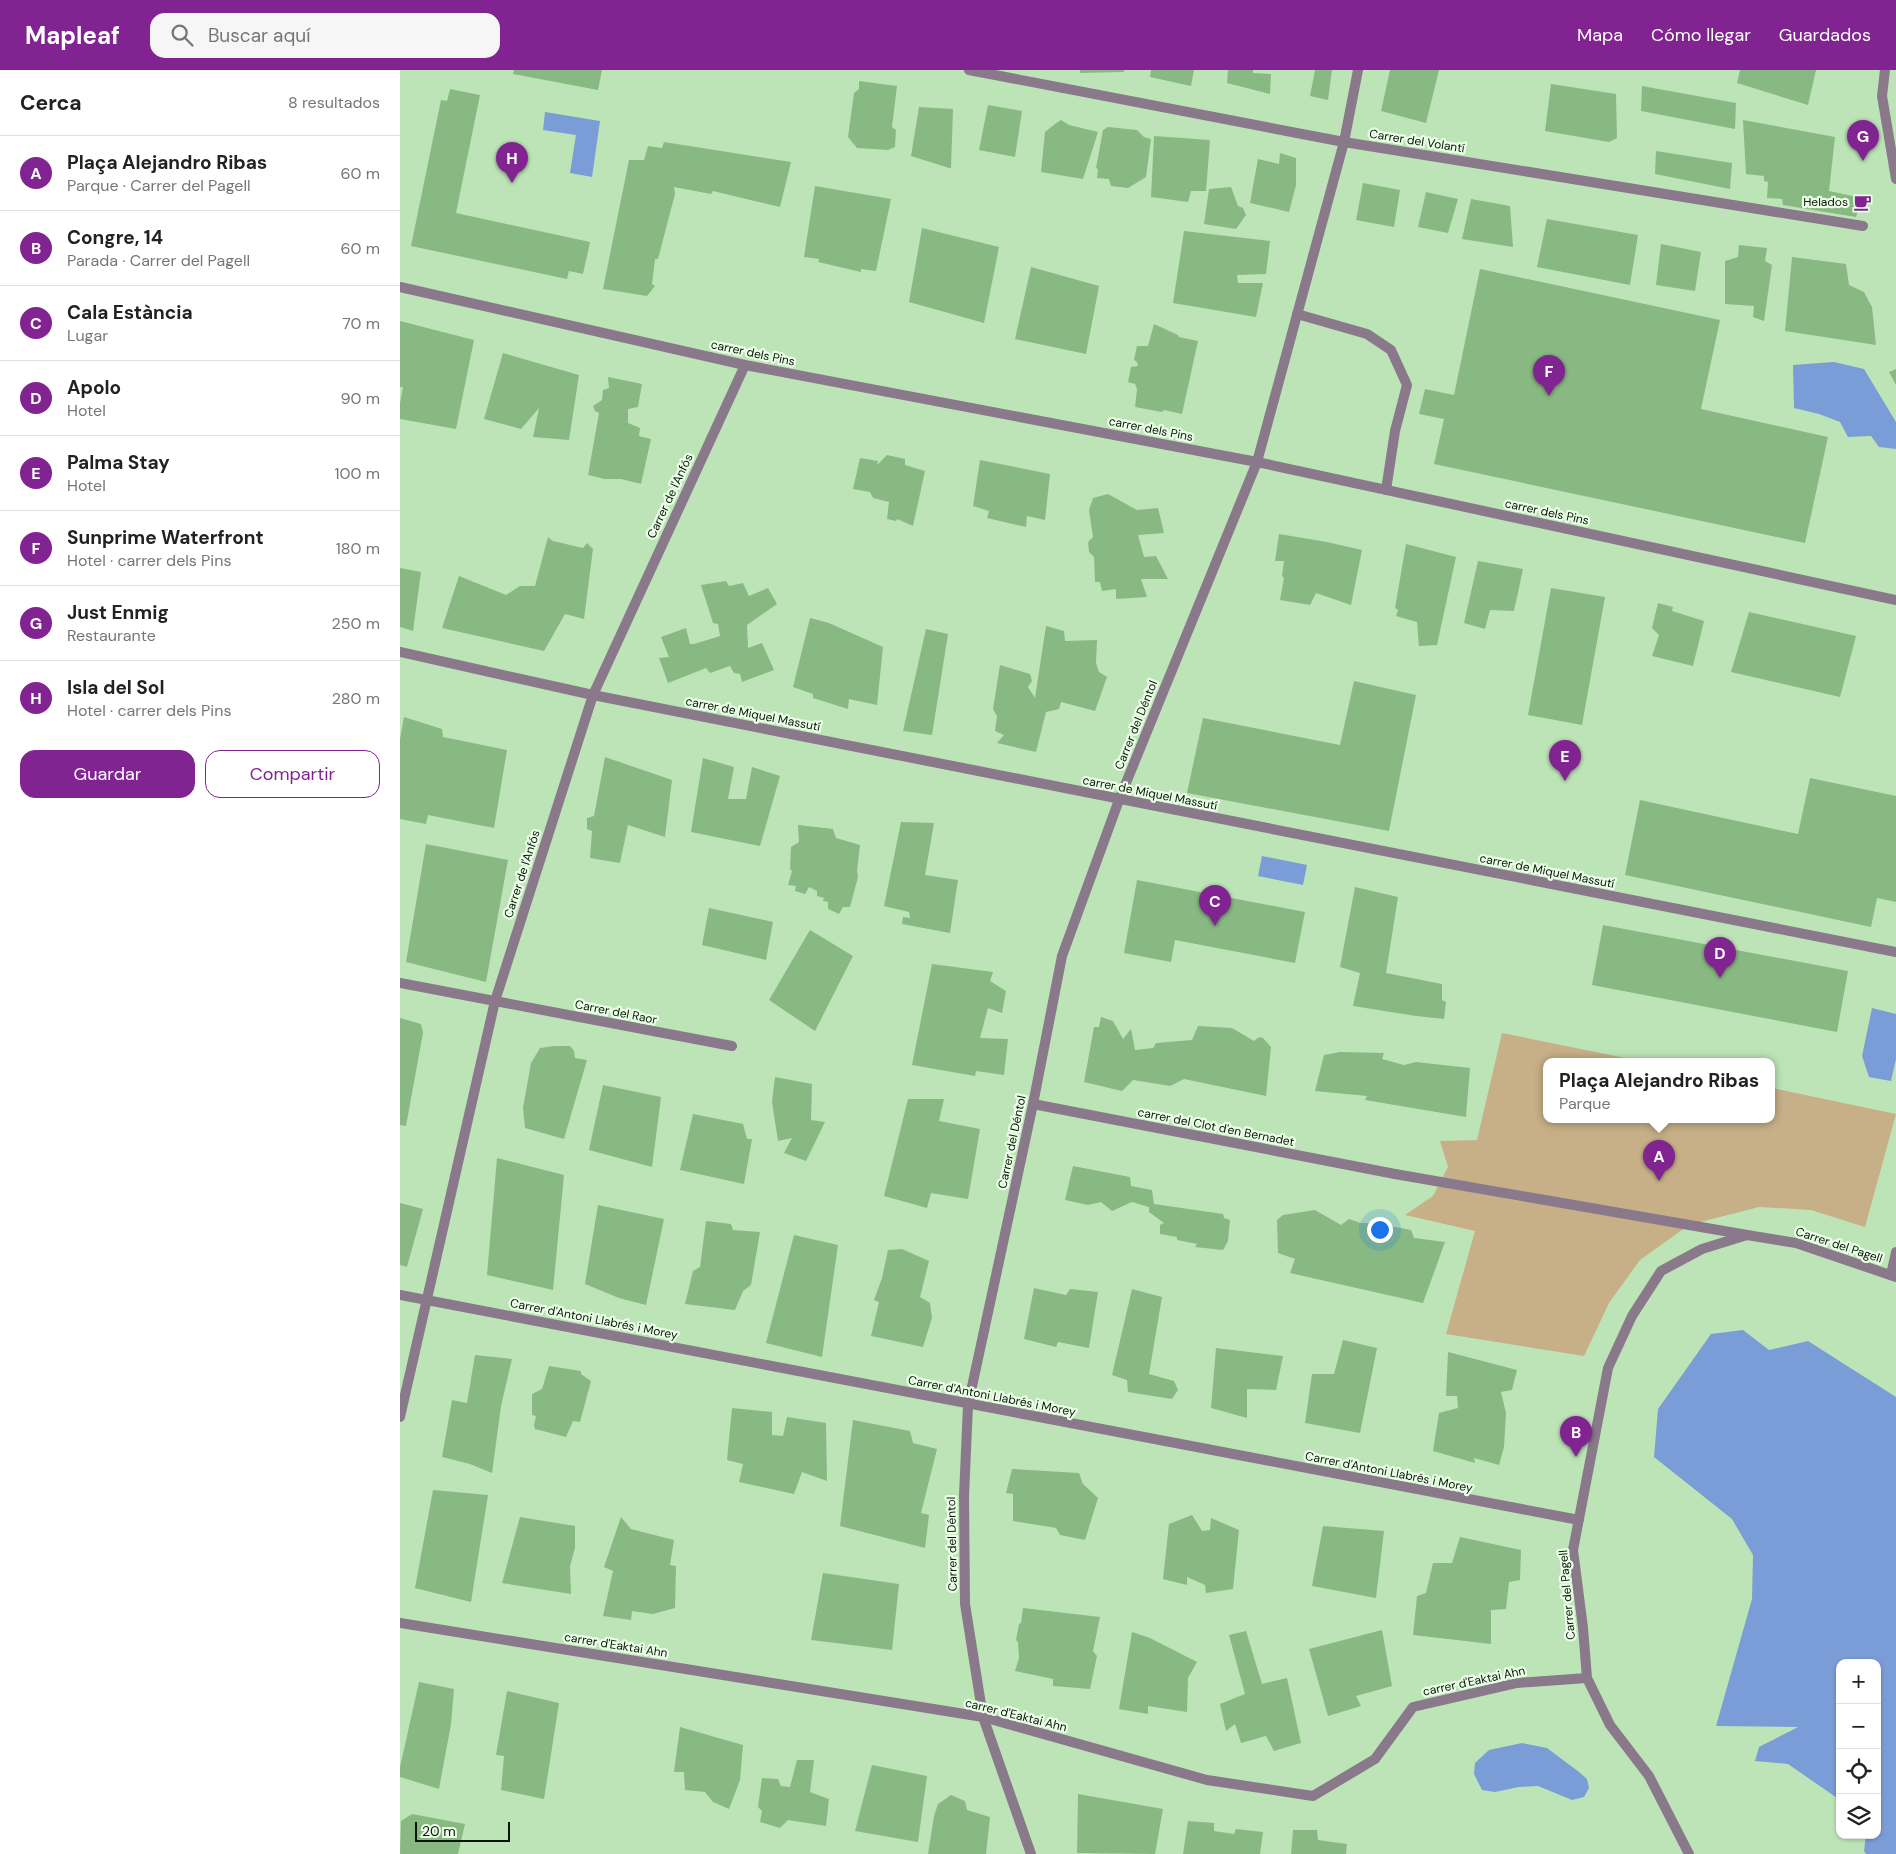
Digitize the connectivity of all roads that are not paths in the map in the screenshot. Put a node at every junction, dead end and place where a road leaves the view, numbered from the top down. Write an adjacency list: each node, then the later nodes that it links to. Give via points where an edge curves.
1 (969, 70): 4 (street, Carrer del Volantí)
2 (1358, 70): 4 (street, Carrer del Déntol)
3 (1885, 70): 5 (street, via 1882,96)
4 (1344, 142): 6 (street, Carrer del Volantí); 8 (street, Carrer del Déntol)
5 (1896, 179)
6 (1864, 226)
7 (400, 287): 9 (street, carrer dels Pins)
8 (1297, 314): 10 (street, Carrer del Déntol); 11 (street, via 1367,334 1391,350 1406,385)
9 (745, 365): 10 (street, carrer dels Pins); 14 (street, Carrer de l'Anfós)
10 (1257, 462): 11 (street, carrer dels Pins); 15 (street, Carrer del Déntol)
11 (1386, 490): 12 (street, carrer dels Pins)
12 (1896, 600)
13 (400, 652): 14 (street, carrer de Miquel Massutí)
14 (593, 695): 15 (street, carrer de Miquel Massutí); 18 (street, Carrer de l'Anfós)
15 (1119, 800): 16 (street, carrer de Miquel Massutí); 20 (street, Carrer del Déntol, via 1062,956)
16 (1896, 952)
17 (400, 983): 18 (street, Carrer del Raor)
18 (495, 1001): 19 (street, Carrer del Raor); 25 (street, Carrer de l'Anfós)
19 (732, 1046)
20 (1033, 1104): 21 (street, carrer del Clot d'en Bernadet, via 1395,1174); 26 (street, Carrer del Déntol)
21 (1746, 1235): 23 (street, Carrer del Pagell, via 1796,1243); 28 (street, Carrer del Pagell, via 1702,1249 1662,1270 1632,1316 1608,1368)
22 (1896, 1252): 23 (street)
23 (1894, 1276)
24 (400, 1295): 25 (street, Carrer d'Antoni Llabrés i Morey)
25 (427, 1300): 26 (street, Carrer d'Antoni Llabrés i Morey); 27 (street, Carrer de l'Anfós)
26 (968, 1405): 28 (street, Carrer d'Antoni Llabrés i Morey); 31 (street, Carrer del Déntol, via 964,1496 965,1604)
27 (400, 1417)
28 (1579, 1520): 30 (street, Carrer del Pagell, via 1573,1550)
29 (400, 1623): 31 (street, carrer d'Eaktai Ahn)
30 (1587, 1678): 31 (street, carrer d'Eaktai Ahn, via 1517,1683 1413,1707 1376,1759 1313,1796 1207,1780); 33 (street, Carrer del Pagell, via 1610,1725 1649,1776)
31 (983, 1717): 32 (street, Carrer del Déntol)
32 (1031, 1854)
33 (1689, 1854)

